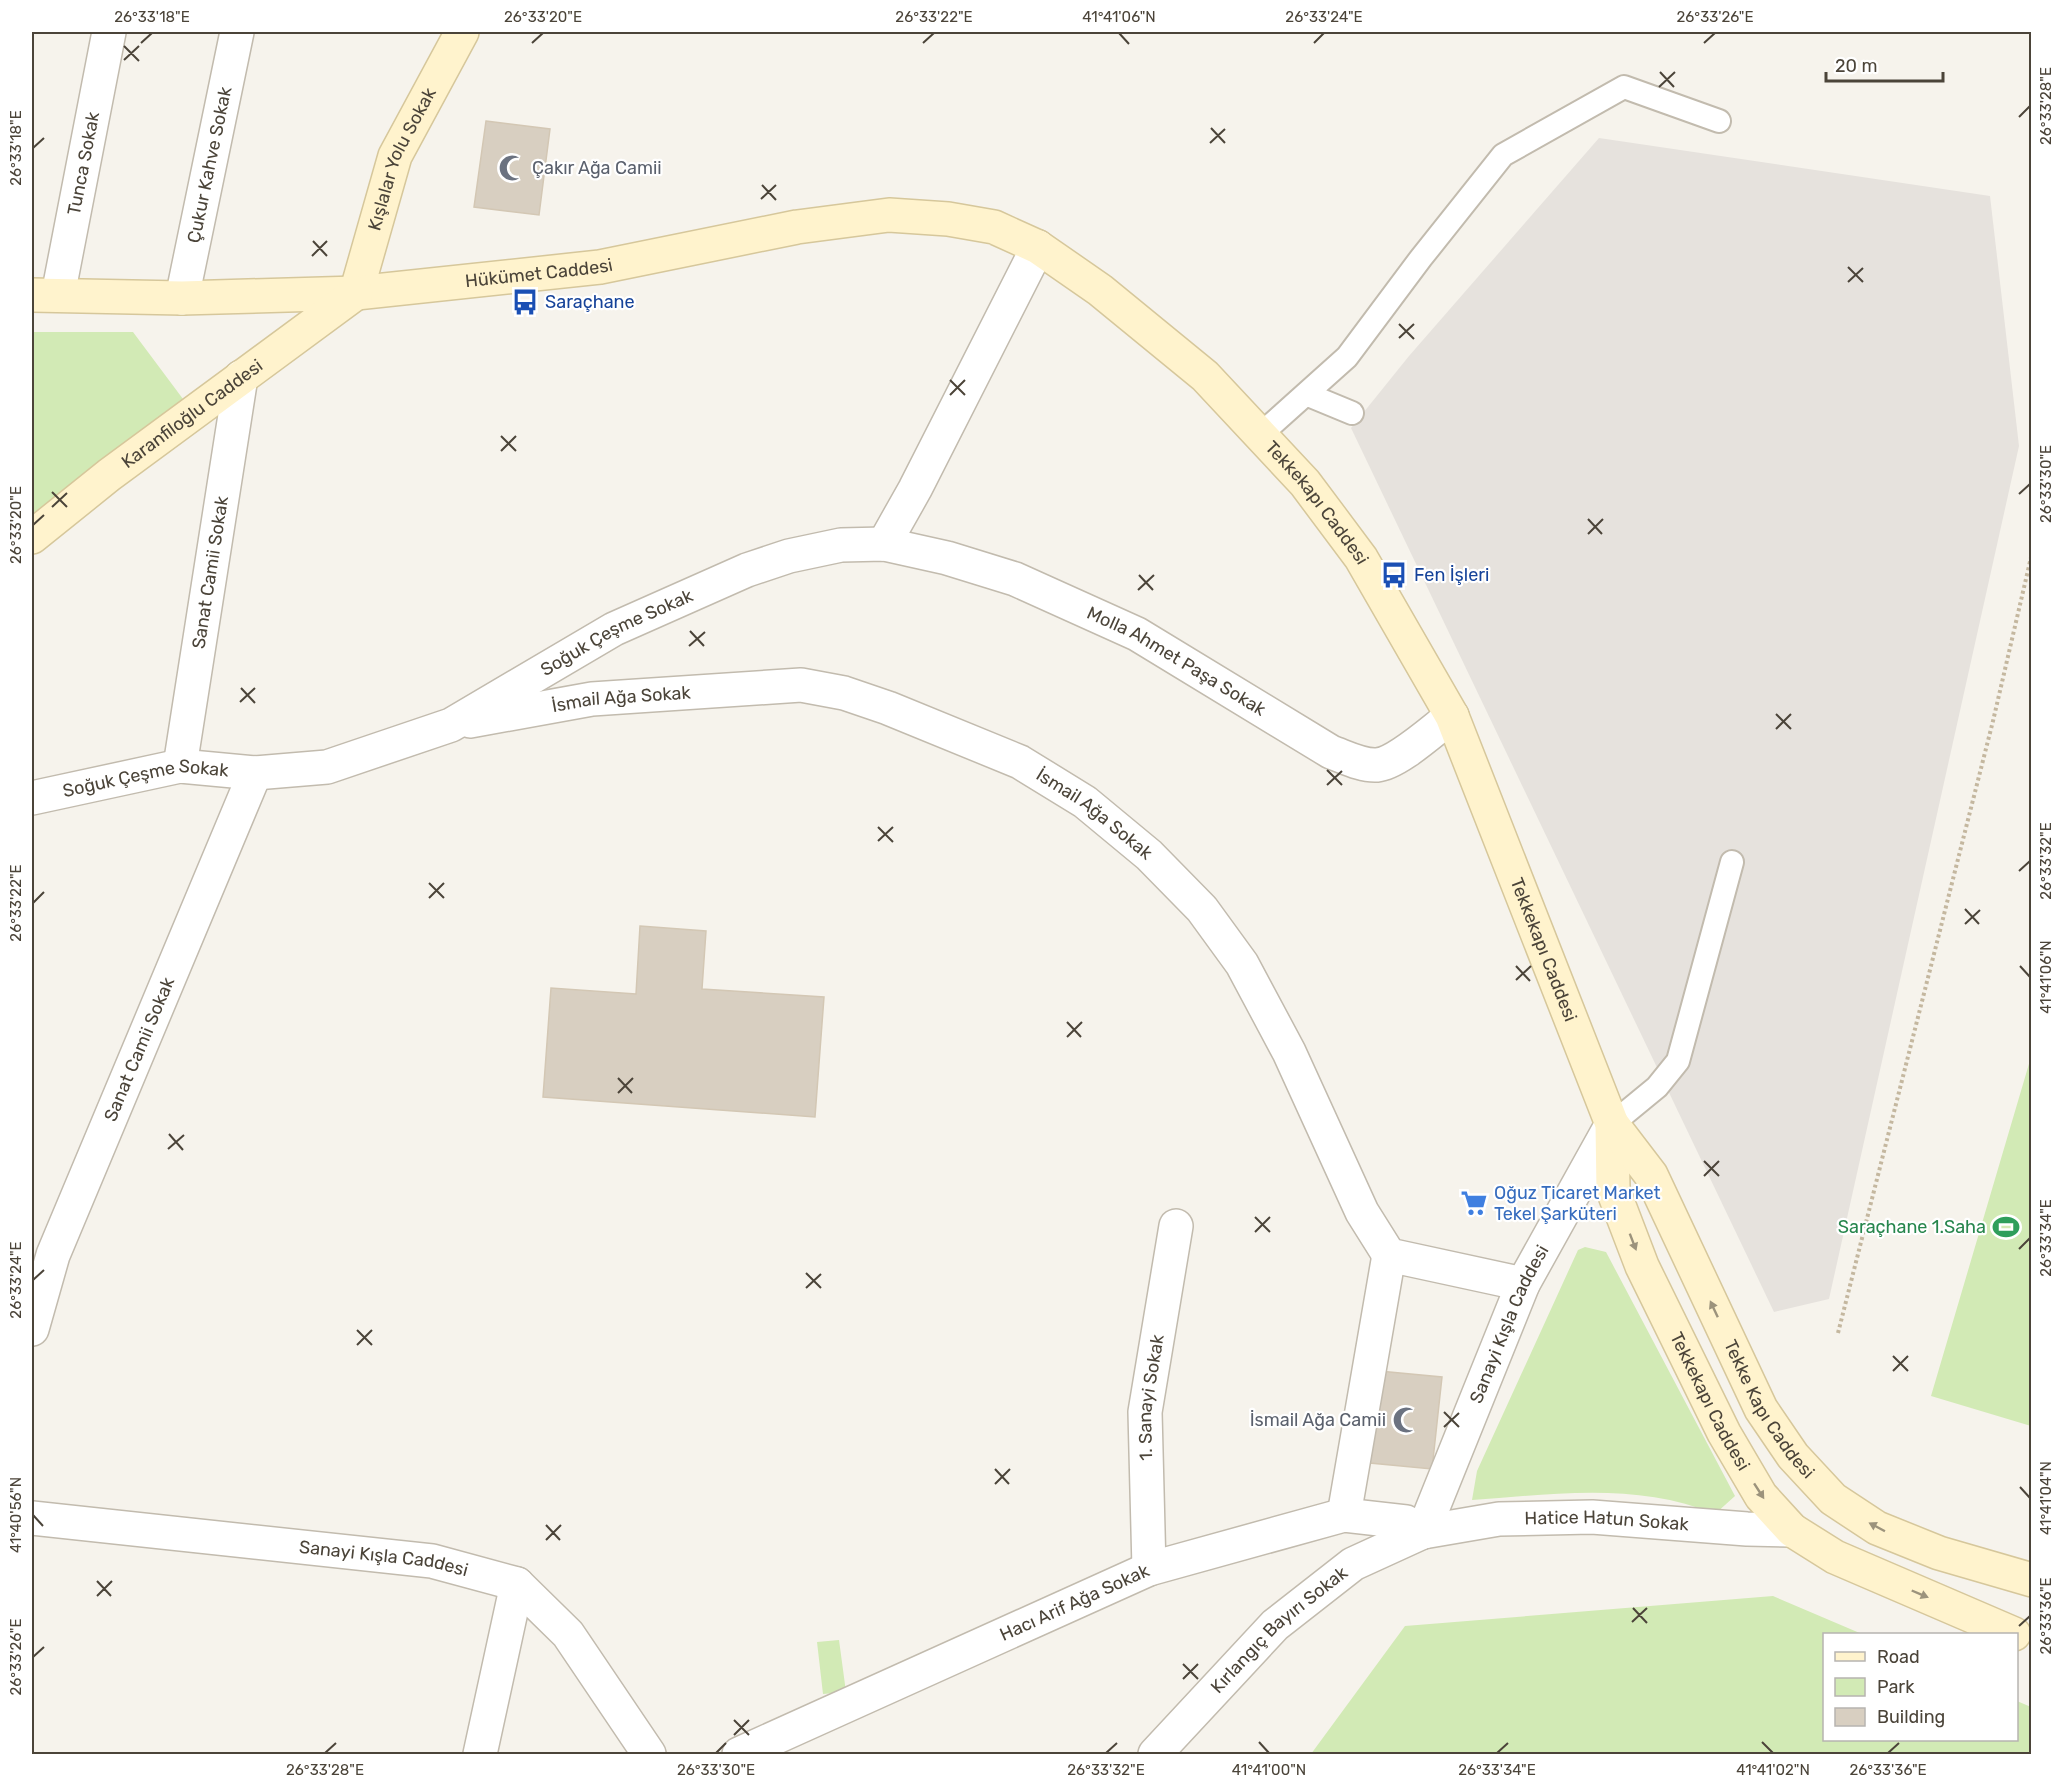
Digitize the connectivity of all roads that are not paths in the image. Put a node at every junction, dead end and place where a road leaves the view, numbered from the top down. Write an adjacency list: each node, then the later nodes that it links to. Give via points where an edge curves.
1 (109, 32): 7 (street, Tunca Sokak)
2 (237, 32): 8 (street, Çukur Kahve Sokak)
3 (462, 32): 6 (main road, Kışlalar Yolu Sokak, via 395,156)
4 (1719, 121): 10 (lane, via 1624,87 1503,154 1347,357)
5 (1038, 247): 6 (main road, Hükümet Caddesi, via 993,227 889,215 797,227 600,267); 12 (main road, Tekkekapı Caddesi, via 1100,290 1205,376); 14 (street)
6 (357, 293): 8 (main road, Hükümet Caddesi); 9 (main road, Karanfiloğlu Caddesi)
7 (45, 295): 8 (main road, Hükümet Caddesi)
8 (182, 298)
9 (241, 377): 13 (main road, Karanfiloğlu Caddesi); 17 (street, Sanat Camii Sokak)
10 (1306, 394): 11 (lane); 12 (lane)
11 (1352, 413)
12 (1261, 434): 15 (main road, Tekkekapı Caddesi, via 1305,483 1362,558)
13 (32, 537)
14 (884, 544): 15 (street, Molla Ahmet Paşa Sokak, via 1015,579 1137,634 1331,752 1355,761 1376,765 1391,760); 16 (street, Soğuk Çeşme Sokak, via 840,545 747,570 614,629)
15 (1452, 716): 21 (main road, Tekkekapı Caddesi)
16 (451, 725): 18 (street, Soğuk Çeşme Sokak, via 327,767); 24 (street, İsmail Ağa Sokak, via 592,699 801,685 844,693 888,708 1020,762 1085,801 1149,855 1202,909 1242,964 1289,1052 1362,1212)
17 (180, 766): 18 (street, Soğuk Çeşme Sokak); 19 (street, Soğuk Çeşme Sokak)
18 (255, 773): 23 (street, Sanat Camii Sokak)
19 (32, 798)
20 (1732, 862): 21 (lane, via 1678,1061 1657,1087)
21 (1612, 1124): 25 (street, Sanayi Kışla Caddesi); 29 (main road, Tekkekapı Caddesi, one-way to 29, via 1613,1190 1642,1266 1724,1433 1761,1496); 32 (main road, Tekke Kapı Caddesi, one-way to 21, via 1939,1553 1877,1528 1833,1499 1793,1456 1761,1409 1651,1175)
22 (1176, 1226): 31 (street, 1. Sanayi Sokak, via 1145,1412)
23 (42, 1250): 26 (street, Sanat Camii Sokak)
24 (1389, 1255): 25 (street); 27 (street)
25 (1523, 1284): 30 (street, Sanayi Kışla Caddesi)
26 (32, 1329)
27 (1344, 1515): 30 (street, Hacı Arif Ağa Sokak, via 1406,1522); 31 (street, Hacı Arif Ağa Sokak)
28 (32, 1518): 33 (street, Sanayi Kışla Caddesi, via 432,1561)
29 (1792, 1530): 30 (street, Hatice Hatun Sokak, via 1592,1517 1499,1519); 34 (main road, Tekkekapı Caddesi, one-way to 34, via 1835,1557)
30 (1423, 1532): 38 (street, Kırlangıç Bayırı Sokak, via 1353,1563 1275,1625)
31 (1149, 1569): 37 (street, Hacı Arif Ağa Sokak)
32 (2031, 1580)
33 (517, 1584): 35 (street); 36 (street, Sanayi Kışla Caddesi, via 568,1634)
34 (2010, 1633)
35 (480, 1755)
36 (650, 1755)
37 (739, 1755)
38 (1155, 1755)

